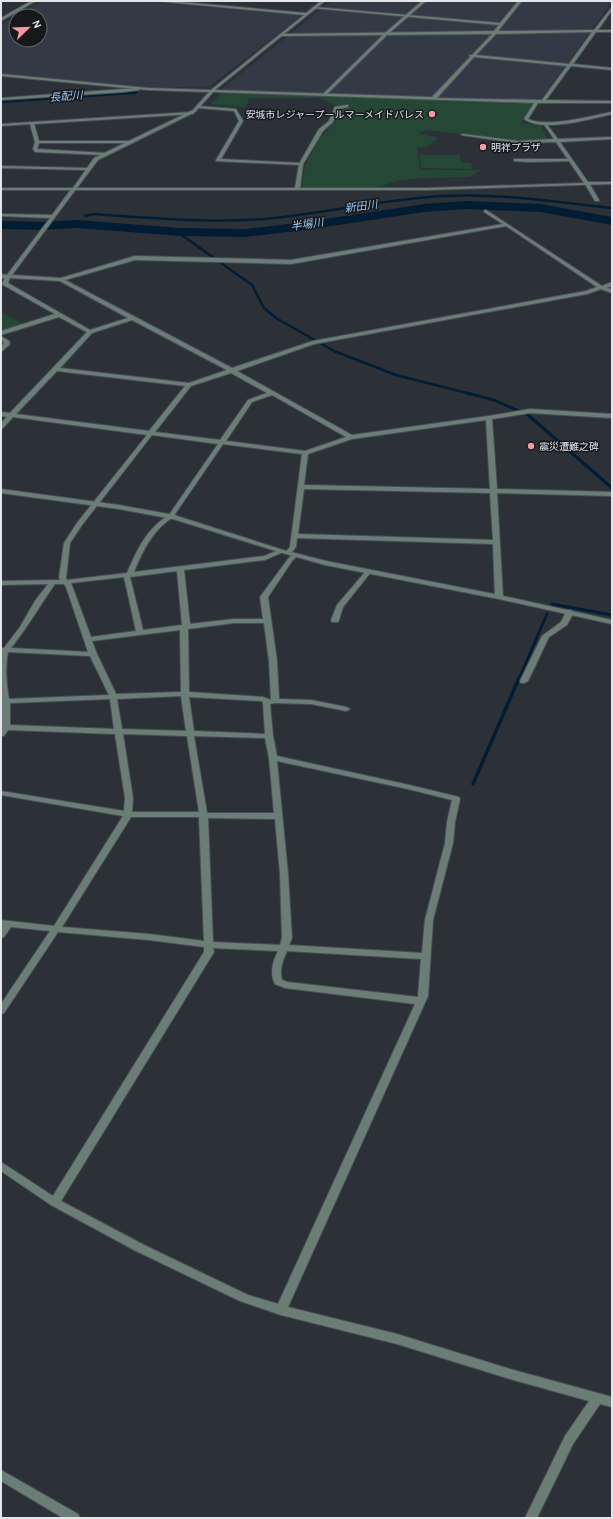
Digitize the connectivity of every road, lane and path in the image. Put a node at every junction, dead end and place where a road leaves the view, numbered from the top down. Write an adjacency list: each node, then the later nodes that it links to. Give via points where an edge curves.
1 (34, 1): 10 (street)
2 (157, 1): 8 (street)
3 (323, 1): 6 (street)
4 (424, 1): 9 (street)
5 (520, 1): 11 (street)
6 (314, 8): 8 (street); 9 (street)
7 (612, 8): 12 (street)
8 (307, 14): 16 (street)
9 (408, 16): 11 (street); 15 (street)
10 (1, 20)
11 (500, 24): 14 (street)
12 (595, 31): 13 (street); 14 (street); 18 (street)
13 (612, 31)
14 (494, 32): 15 (street); 17 (street)
15 (386, 34): 16 (street); 23 (street)
16 (281, 35): 22 (street)
17 (470, 56): 18 (street); 25 (street)
18 (570, 65): 19 (street); 27 (street)
19 (612, 69)
20 (1, 75): 21 (street)
21 (138, 88): 22 (street); 24 (street)
22 (213, 91): 23 (street); 30 (street)
23 (325, 94): 25 (street)
24 (1, 99)
25 (433, 99): 26 (street)
26 (538, 102): 27 (street); 34 (street, via 526,120)
27 (543, 102): 28 (street)
28 (612, 102)
29 (347, 106): 44 (street, via 336,108 331,122 321,130)
30 (199, 107): 31 (street); 44 (street, via 234,110 241,121 218,160)
31 (192, 113): 33 (street); 40 (street)
32 (612, 113): 34 (street)
33 (32, 123): 35 (street); 39 (street)
34 (546, 123): 38 (street)
35 (1, 125)
36 (463, 135): 38 (street, via 518,142)
37 (612, 138): 38 (street)
38 (556, 140): 43 (street)
39 (37, 142): 40 (street); 41 (street, via 35,149 38,151)
40 (132, 142): 41 (street)
41 (104, 154): 46 (street)
42 (516, 160): 43 (street)
43 (570, 160): 48 (street)
44 (301, 164): 51 (street)
45 (1, 167): 46 (street)
46 (88, 169): 50 (street)
47 (612, 183): 48 (street)
48 (587, 184): 51 (street, via 455,189); 52 (street)
49 (1, 189): 50 (street)
50 (74, 189): 51 (street); 55 (street)
51 (297, 189)
52 (597, 200)
53 (486, 211): 56 (street)
54 (1, 215): 55 (street)
55 (54, 217): 58 (street)
56 (506, 225): 59 (street, via 291,262 135,258); 61 (street)
57 (1, 276): 58 (street)
58 (8, 276): 59 (street); 63 (street, via 6,286)
59 (61, 280): 64 (street)
60 (612, 284): 61 (street)
61 (602, 288): 62 (street); 70 (street, via 313,343)
62 (612, 291)
63 (59, 315): 65 (street); 66 (street)
64 (132, 318): 65 (street); 70 (street)
65 (90, 332): 69 (street)
66 (1, 333)
67 (1, 338): 68 (street, via 8,344)
68 (1, 350)
69 (55, 369): 71 (street); 74 (street)
70 (231, 370): 71 (street); 72 (street)
71 (189, 385): 78 (street)
72 (272, 393): 79 (street); 80 (street, via 250,401)
73 (1, 414): 74 (street)
74 (12, 415): 77 (street); 78 (street)
75 (612, 416): 76 (street, via 523,412)
76 (489, 418): 79 (street); 84 (street)
77 (1, 427)
78 (151, 433): 80 (street); 86 (street)
79 (351, 437): 81 (street)
80 (222, 442): 81 (street); 87 (street)
81 (305, 453): 82 (street)
82 (302, 487): 84 (street); 88 (street)
83 (1, 491): 86 (street)
84 (493, 492): 85 (street); 89 (street)
85 (612, 494)
86 (96, 504): 87 (street); 95 (street, via 67,543 62,578)
87 (171, 516): 90 (street); 93 (street, via 163,520 139,550)
88 (295, 536): 89 (street); 90 (street, via 293,547)
89 (495, 542): 97 (street)
90 (288, 553): 91 (street); 92 (street); 99 (street, via 290,560 264,596)
91 (180, 568): 93 (street); 102 (street)
92 (368, 572): 97 (street); 100 (street, via 340,607)
93 (130, 574): 95 (street); 103 (street, via 128,577)
94 (53, 582): 95 (street); 96 (street); 105 (street, via 23,628)
95 (65, 582): 104 (street, via 69,586)
96 (1, 583)
97 (498, 597): 98 (street)
98 (570, 612): 101 (street); 107 (street, via 564,622 546,636)
99 (267, 620): 102 (street); 111 (street, via 273,662)
100 (335, 620)
101 (612, 622)
102 (185, 627): 103 (street); 108 (street)
103 (140, 633): 104 (street)
104 (89, 639): 106 (street)
105 (3, 650): 106 (street); 110 (street, via 3,685)
106 (93, 654): 109 (street)
107 (524, 681)
108 (185, 694): 109 (street); 111 (street, via 263,699); 115 (street)
109 (113, 696): 110 (street); 114 (street)
110 (6, 701): 113 (street)
111 (272, 702): 112 (street, via 312,702); 117 (street, via 266,703)
112 (346, 709)
113 (4, 726): 114 (street); 116 (street)
114 (119, 731): 115 (street); 120 (street, via 129,798)
115 (190, 733): 117 (street); 121 (street)
116 (1, 734)
117 (269, 736): 118 (street)
118 (273, 758): 122 (street); 128 (street, via 456,799 450,822 449,842 429,920)
119 (1, 794): 120 (street)
120 (128, 814): 121 (street); 124 (street)
121 (204, 814): 122 (street); 126 (street)
122 (278, 816): 127 (street, via 287,938)
123 (5, 923): 124 (street); 125 (street)
124 (56, 929): 126 (street); 130 (street)
125 (1, 935)
126 (210, 945): 127 (street); 132 (street, via 209,952)
127 (284, 948): 128 (street); 129 (street, via 276,976 281,984)
128 (427, 956): 129 (street, via 425,987)
129 (421, 1001): 133 (street)
130 (1, 1011)
131 (1, 1166): 132 (street)
132 (55, 1202): 133 (street, via 220,1288)
133 (281, 1310): 134 (street, via 397,1339)
134 (597, 1399): 135 (street); 138 (street, via 569,1440)
135 (612, 1402)
136 (1, 1475): 137 (street)
137 (74, 1518)
138 (531, 1518)

